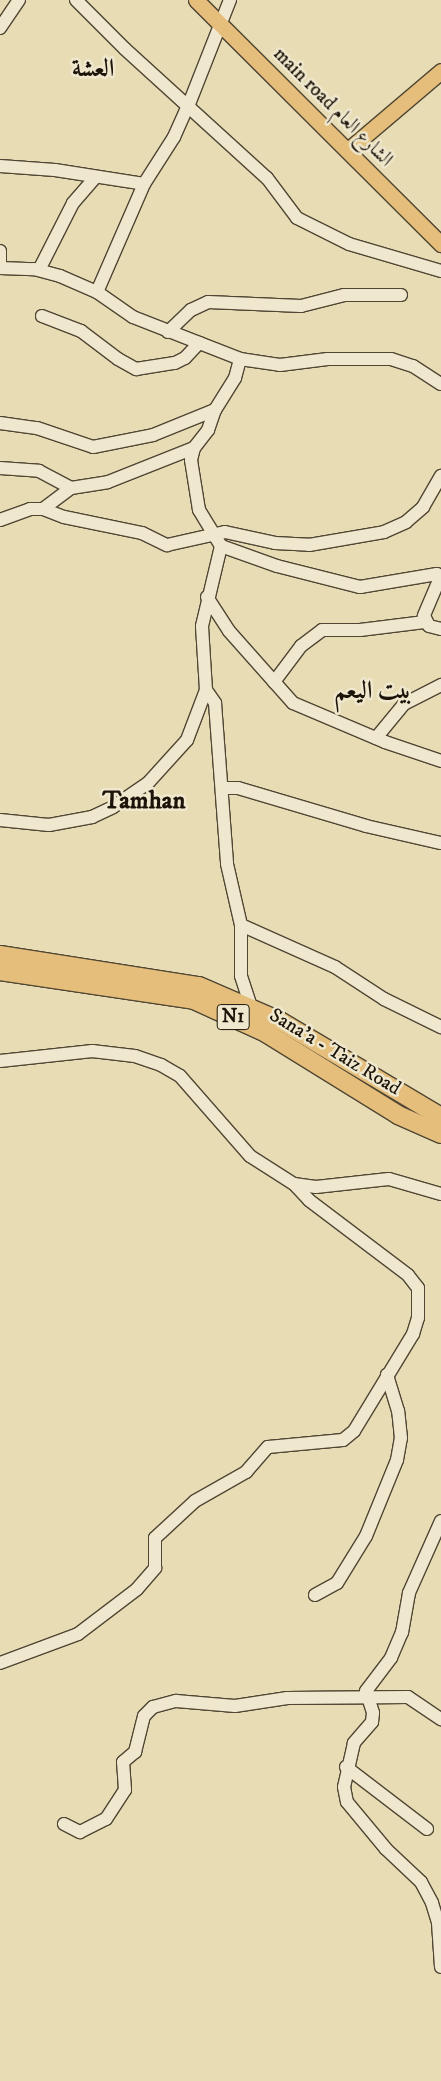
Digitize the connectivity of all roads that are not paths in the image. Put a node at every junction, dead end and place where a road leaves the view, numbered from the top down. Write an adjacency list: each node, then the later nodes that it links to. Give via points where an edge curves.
1 (19, 0): 6 (street)
2 (76, 0): 8 (street, via 125,49)
3 (196, 0): 5 (main road, main road الشارع العام)
4 (230, 0): 5 (street)
5 (221, 26): 8 (street); 9 (main road, main road الشارع العام)
6 (0, 28)
7 (441, 71): 9 (main road)
8 (189, 104): 12 (street, via 174,137); 17 (street, via 267,178 297,218 349,244)
9 (348, 150): 13 (main road, main road الشارع العام)
10 (0, 166): 11 (street, via 56,170)
11 (96, 178): 12 (street); 16 (street, via 73,203)
12 (144, 184): 18 (street)
13 (441, 244)
14 (0, 251): 15 (street)
15 (0, 266): 16 (street)
16 (39, 270): 18 (street)
17 (441, 271)
18 (97, 292): 21 (street, via 133,317)
19 (402, 295): 21 (street, via 344,294 292,306 208,302 191,310)
20 (42, 316): 22 (street, via 81,331 118,360 136,368 175,363 185,358)
21 (168, 332): 22 (street)
22 (199, 343): 23 (street)
23 (240, 359): 24 (street, via 280,365 328,359 391,359 413,366); 25 (street, via 235,378)
24 (441, 384)
25 (215, 410): 26 (street, via 153,435 93,447 37,428); 27 (street, via 208,430)
26 (0, 423)
27 (194, 448): 30 (street, via 108,482); 33 (street, via 191,460 195,498)
28 (0, 468): 30 (street, via 39,472)
29 (441, 476): 33 (street, via 423,507 406,522 384,532 309,545)
30 (71, 488): 31 (street)
31 (44, 509): 32 (street, via 30,509); 33 (street, via 82,521 142,533 167,545)
32 (0, 520)
33 (213, 533): 34 (street)
34 (221, 546): 35 (street); 36 (street, via 308,576 360,587 437,574 439,580 428,602)
35 (207, 597): 38 (street, via 229,631); 40 (street, via 201,646)
36 (425, 622): 37 (street); 38 (street, via 360,630 322,630 301,646)
37 (441, 629)
38 (274, 682): 41 (street, via 303,710)
39 (441, 685): 41 (street, via 404,704)
40 (206, 690): 43 (street, via 215,704); 44 (street, via 187,740 165,767 113,808 67,824)
41 (376, 738): 42 (street)
42 (441, 761)
43 (222, 788): 45 (street, via 238,788 366,826); 46 (street, via 227,864)
44 (0, 820)
45 (441, 843)
46 (240, 925): 49 (street, via 239,959); 50 (street, via 335,967 384,999)
47 (0, 955): 49 (highway, Sana'a - Taiz Road / N1, via 199,986)
48 (0, 970): 49 (highway, Sana'a - Taiz Road / N1, via 194,1000)
49 (247, 1014): 52 (highway, Sana'a - Taiz Road / N1); 53 (highway, Sana'a - Taiz Road / N1, via 398,1115)
50 (441, 1027)
51 (0, 1061): 54 (street, via 92,1051 135,1056 161,1065 180,1076 250,1156)
52 (441, 1117)
53 (441, 1134)
54 (294, 1184): 55 (street, via 316,1187 389,1179); 56 (street, via 309,1200 408,1275 418,1288 418,1318 413,1334)
55 (441, 1194)
56 (387, 1375): 58 (street, via 401,1438 396,1460 366,1536 337,1583); 59 (street, via 354,1432 343,1440 268,1447 246,1472 195,1501 155,1538 154,1568 137,1589 78,1634)
57 (441, 1521): 60 (street, via 409,1593 402,1632 391,1658 366,1691)
58 (315, 1596)
59 (0, 1663)
60 (367, 1696): 61 (street, via 408,1697); 62 (street, via 373,1713 372,1722 354,1743); 63 (street, via 287,1698 235,1706 176,1700 153,1707 144,1716 134,1752 123,1762 125,1790 106,1819 80,1832)
61 (441, 1719)
62 (346, 1768): 64 (street); 65 (street, via 344,1787 347,1802 386,1849 421,1882 432,1903 438,1923)
63 (64, 1824)
64 (428, 1829)
65 (441, 1967)

